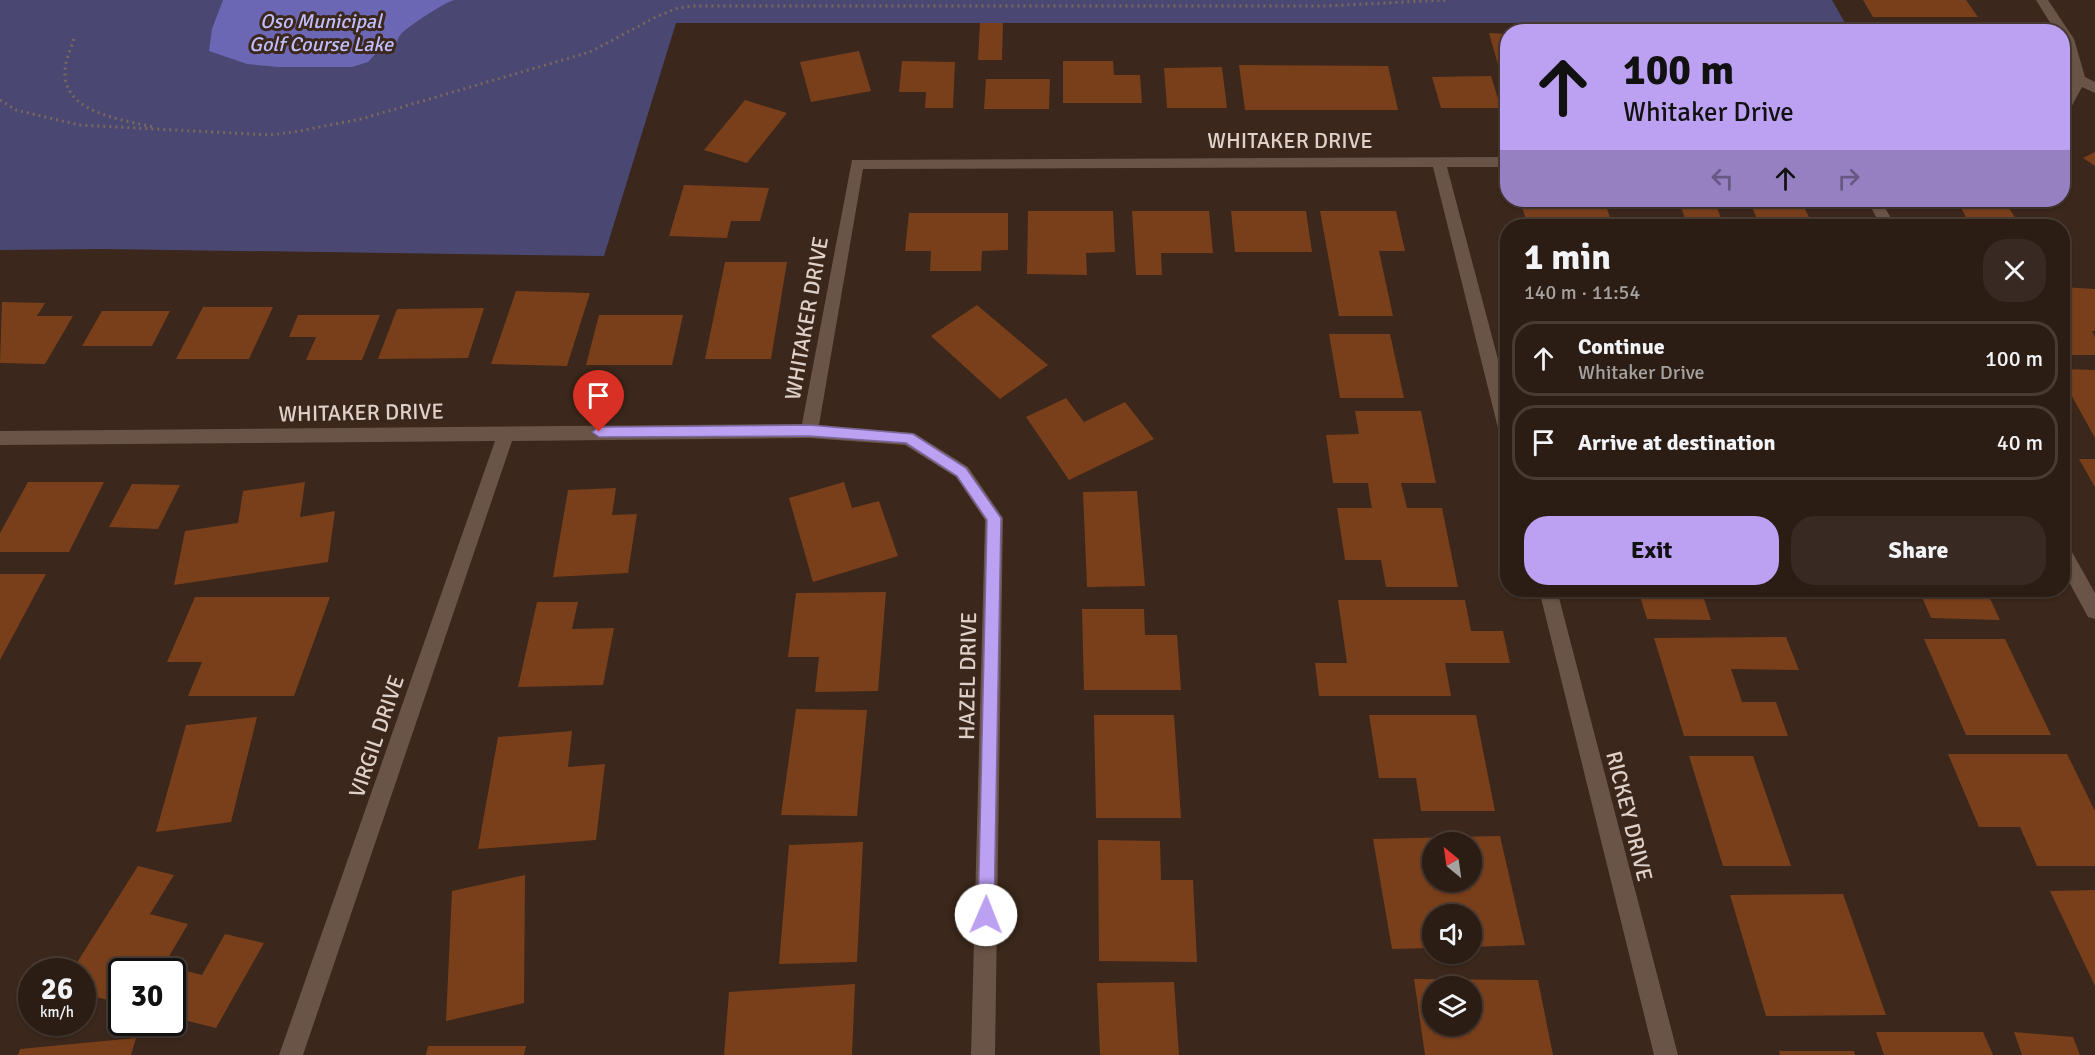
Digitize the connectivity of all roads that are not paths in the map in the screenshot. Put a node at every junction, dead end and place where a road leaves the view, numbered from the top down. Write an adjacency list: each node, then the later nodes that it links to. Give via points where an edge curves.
1 (2042, 0): 2 (street)
2 (2057, 24)
3 (2070, 49): 4 (street)
4 (2079, 80): 5 (street); 6 (street)
5 (2095, 88)
6 (2070, 97)
7 (1500, 162): 8 (street, WHITAKER DRIVE)
8 (1439, 163): 9 (street); 10 (street, WHITAKER DRIVE, via 856,164)
9 (1500, 401)
10 (809, 431): 11 (street, WHITAKER DRIVE); 17 (street, HAZEL DRIVE, via 908,438 962,472 994,518)
11 (506, 433): 12 (street, WHITAKER DRIVE); 16 (street, VIRGIL DRIVE)
12 (0, 438)
13 (2070, 566): 15 (street)
14 (1550, 597): 18 (street, RICKEY DRIVE)
15 (2095, 611)
16 (291, 1055)
17 (983, 1055)
18 (1666, 1055)

